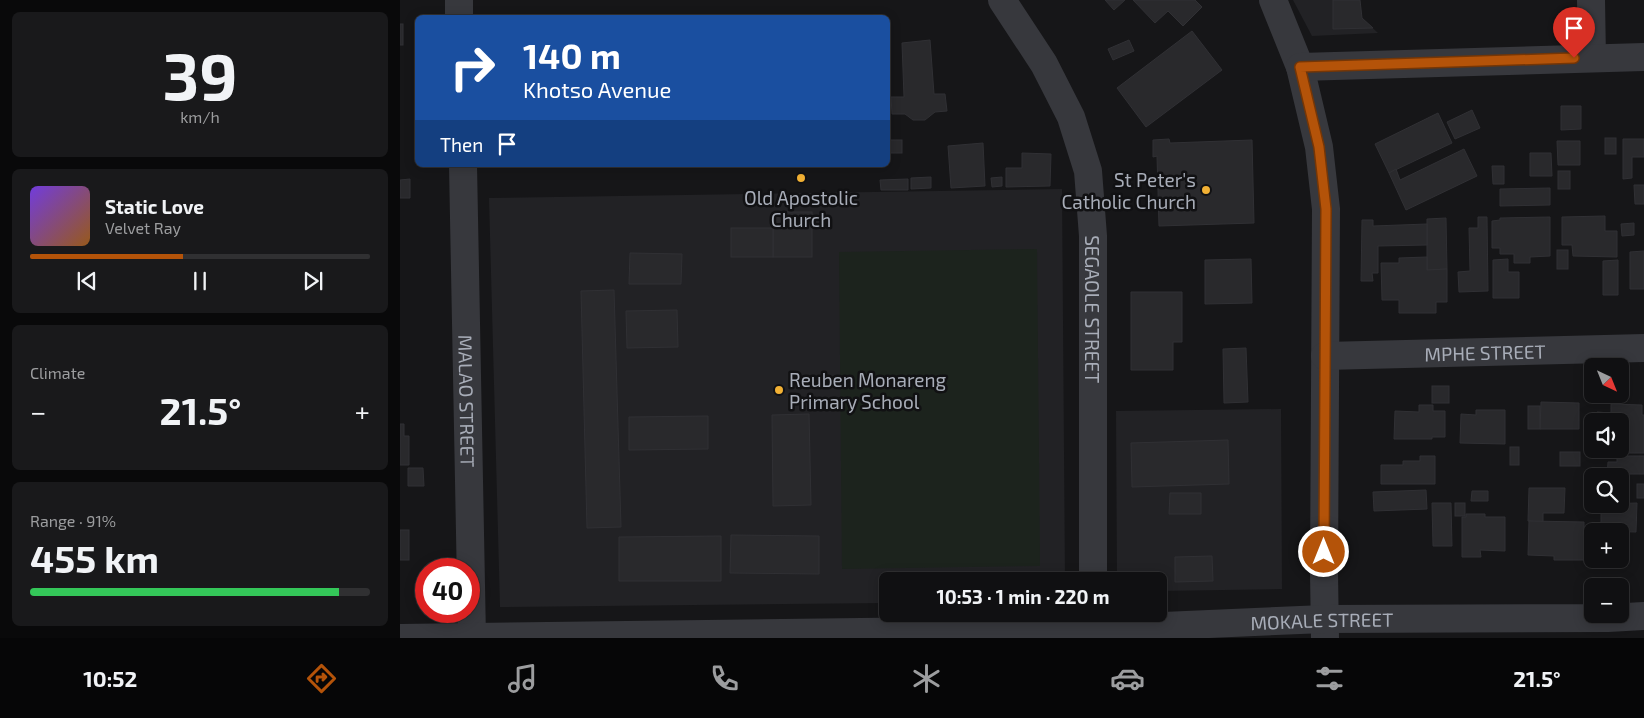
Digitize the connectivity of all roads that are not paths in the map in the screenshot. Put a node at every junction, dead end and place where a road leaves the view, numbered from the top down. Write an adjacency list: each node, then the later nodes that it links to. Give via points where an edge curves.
1 (459, 0): 5 (street)
2 (1002, 0): 12 (street, SEGAOLE STREET, via 1044,64 1071,117 1088,171 1093,236)
3 (1273, 0): 8 (street)
4 (1591, 0): 7 (street)
5 (460, 15)
6 (1644, 57): 7 (street)
7 (1592, 58): 8 (street)
8 (1300, 67): 11 (street, via 1319,147 1326,209)
9 (463, 167): 18 (street, MALAO STREET)
10 (1644, 348): 11 (street, MPHE STREET)
11 (1326, 356): 15 (street)
12 (1093, 572)
13 (1644, 616): 16 (street, MOKALE STREET)
14 (1094, 627): 15 (street, MOKALE STREET); 18 (street, MOKALE STREET)
15 (1325, 628): 16 (street, MOKALE STREET)
16 (1609, 628)
17 (400, 638): 18 (street, MOKALE STREET)
18 (472, 638)

